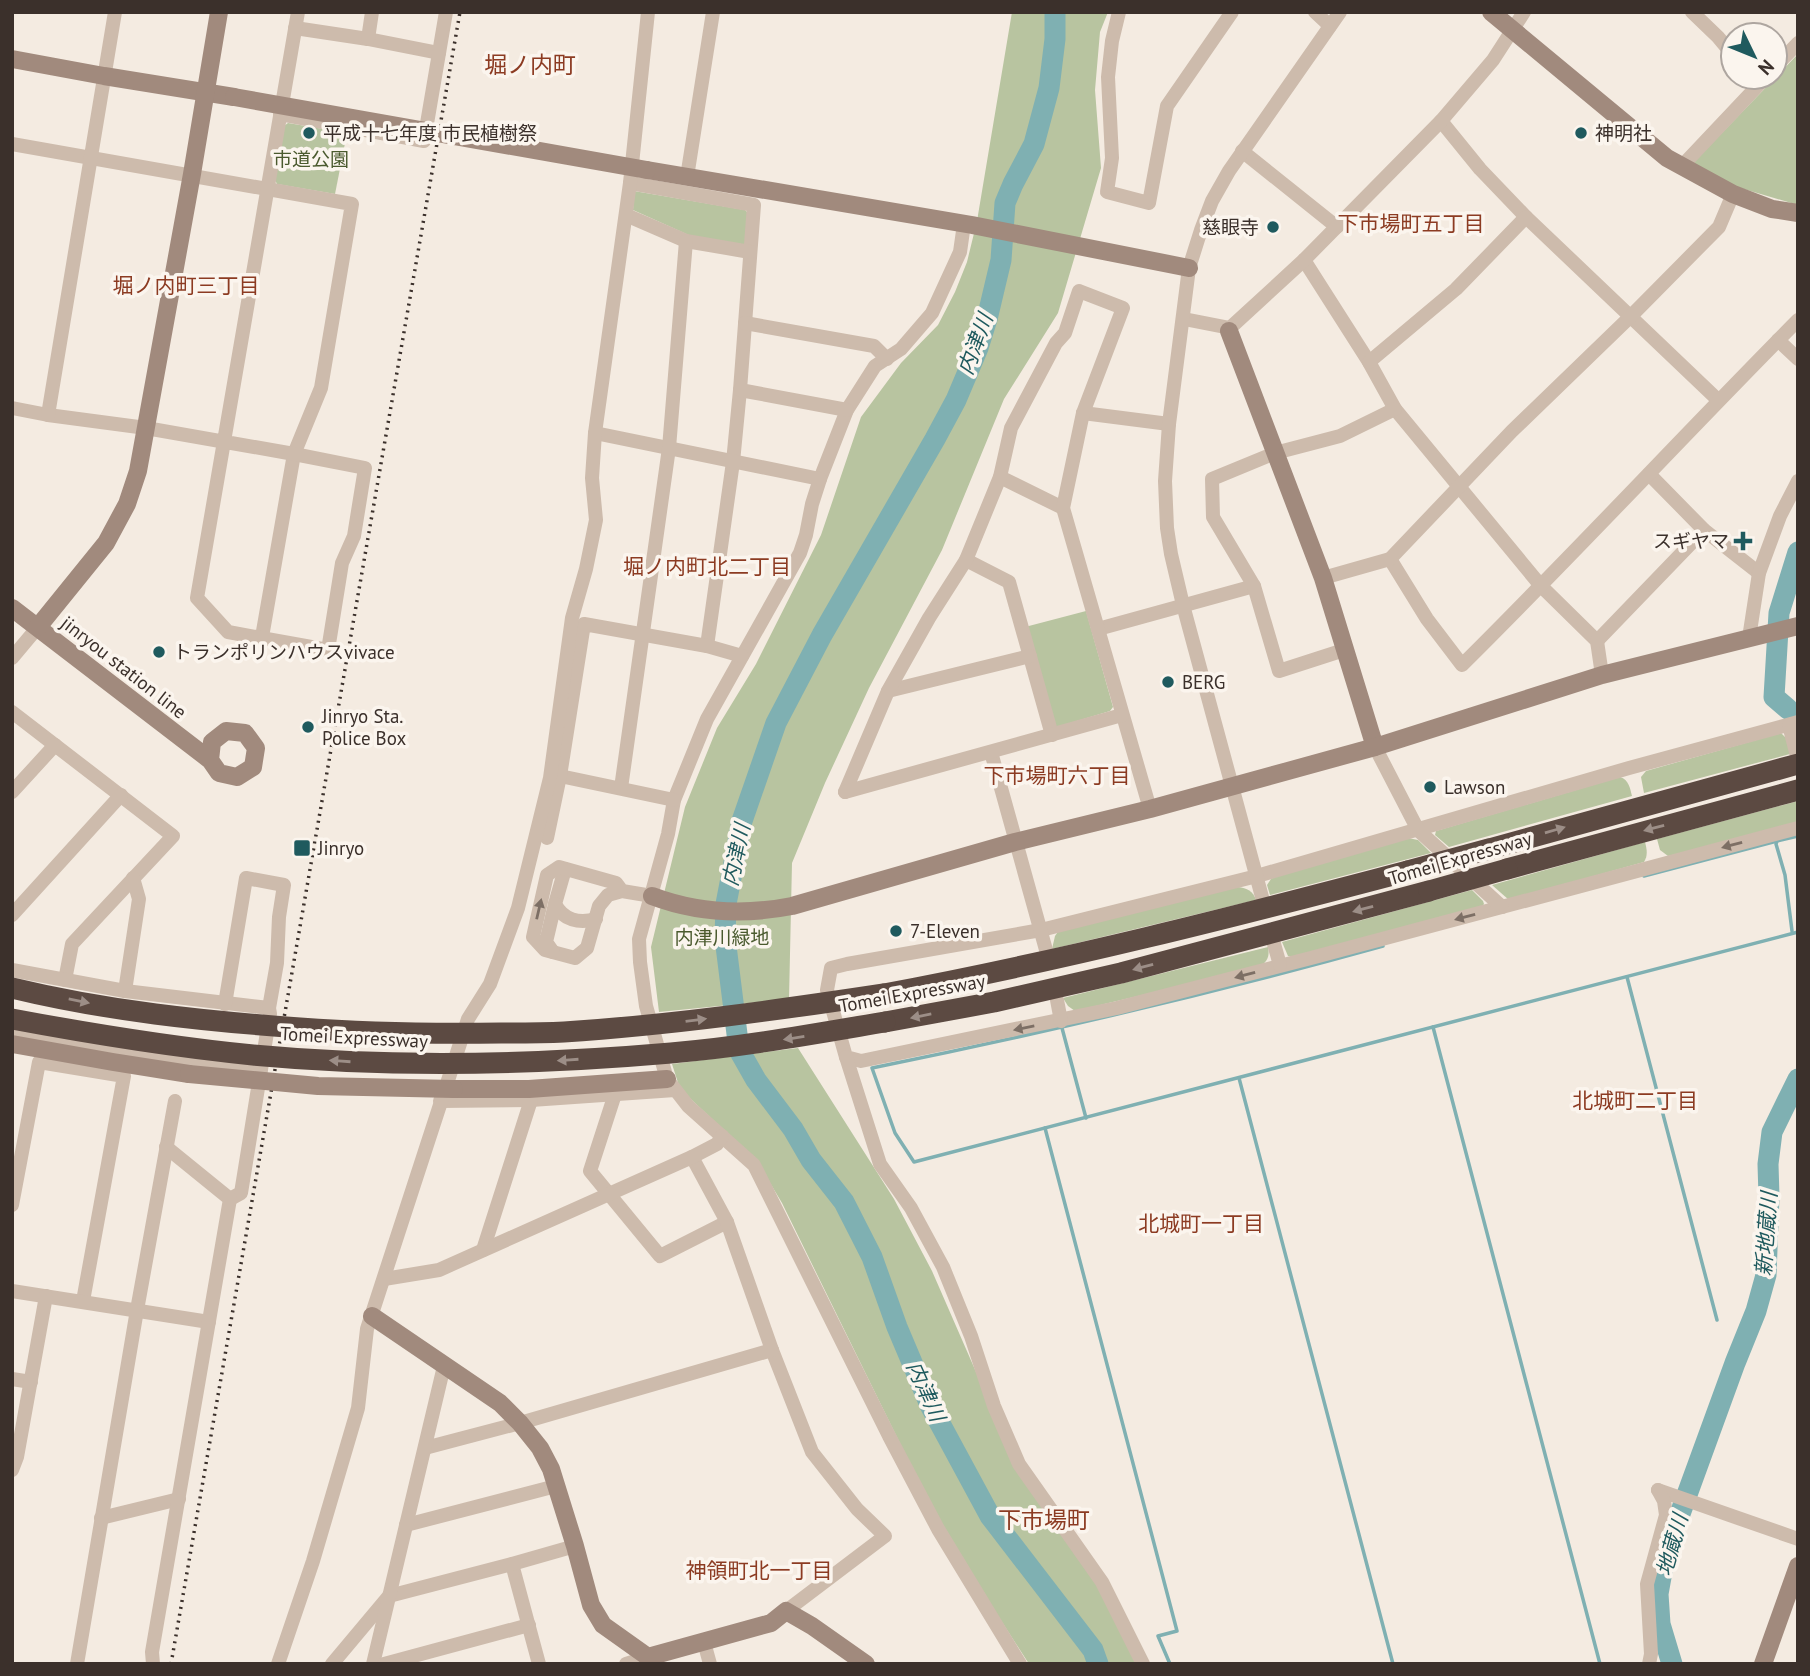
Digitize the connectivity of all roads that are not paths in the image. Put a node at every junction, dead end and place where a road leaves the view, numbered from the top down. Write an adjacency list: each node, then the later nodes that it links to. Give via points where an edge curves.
1 (115, 12): 22 (street)
2 (219, 12): 24 (street)
3 (298, 12): 16 (street)
4 (372, 12): 19 (street)
5 (446, 12): 20 (street)
6 (648, 12): 33 (street)
7 (713, 12): 32 (street)
8 (1119, 12): 9 (street, via 1108,77 1112,158 1107,192 1149,203 1167,106)
9 (1233, 12)
10 (1315, 12): 15 (street)
11 (1340, 12): 15 (street)
12 (1492, 12): 17 (street)
13 (1524, 12): 17 (street)
14 (1692, 12): 18 (street)
15 (1330, 26): 28 (street)
16 (295, 28): 19 (street); 25 (street)
17 (1513, 28): 26 (street, via 1493,60); 30 (street)
18 (1719, 38)
19 (368, 39): 20 (street)
20 (439, 53): 25 (street, via 424,141)
21 (12, 59): 22 (street)
22 (104, 76): 24 (street); 29 (street)
23 (1748, 91): 30 (street)
24 (206, 93): 31 (street); 32 (street, bridge)
25 (280, 114): 34 (street)
26 (1441, 121): 38 (street); 40 (street)
27 (12, 144): 29 (street)
28 (1242, 151): 40 (street); 44 (street, via 1212,201)
29 (90, 158): 31 (street); 60 (street)
30 (1681, 167): 35 (street)
31 (192, 174): 34 (street); 62 (street)
32 (687, 177): 39 (street)
33 (630, 183): 37 (street); 42 (street, via 754,205)
34 (268, 188): 64 (street); 67 (street, via 352,204 321,388)
35 (1733, 194): 36 (street); 45 (street, via 1719,227)
36 (1798, 213)
37 (626, 215): 41 (street); 63 (street)
38 (1526, 217): 45 (street); 53 (street, via 1456,289)
39 (968, 225): 44 (street); 51 (street, via 932,313)
40 (1337, 227): 43 (street)
41 (686, 242): 42 (street); 65 (street)
42 (750, 252): 48 (street)
43 (1304, 260): 49 (street); 53 (street)
44 (1189, 268): 46 (street)
45 (1631, 316): 55 (street); 73 (street)
46 (1184, 319): 49 (street); 61 (street)
47 (1798, 320): 50 (street)
48 (745, 323): 51 (street, via 874,346); 54 (street)
49 (1230, 330): 66 (street)
50 (1778, 340): 52 (street); 55 (street)
51 (887, 359): 58 (street, via 875,366)
52 (1798, 359)
53 (1369, 362): 57 (street)
54 (740, 390): 58 (street); 68 (street)
55 (1718, 400): 69 (street)
56 (12, 408): 60 (street)
57 (1395, 409): 66 (street, via 1340,436); 73 (street)
58 (847, 410): 71 (street)
59 (1083, 413): 61 (street); 70 (street, via 1123,308 1079,291 1065,333 1011,428); 74 (street)
60 (48, 415): 62 (street)
61 (1169, 424): 82 (street, via 1167,528)
62 (146, 428): 64 (street); 85 (street, via 138,471 117,525)
63 (595, 433): 65 (street); 150 (street, via 592,478 596,520 572,618 550,778 518,908 490,984 468,1019)
64 (223, 442): 67 (street); 88 (street, via 197,598 228,632)
65 (669, 448): 68 (street); 87 (street)
66 (1275, 453): 79 (street); 80 (street, via 1212,479 1213,517)
67 (294, 454): 88 (street); 88 (street, via 365,468 354,537 342,563 328,650)
68 (733, 462): 71 (street); 91 (street)
69 (1649, 474): 75 (street); 81 (street)
70 (1000, 477): 74 (street); 76 (street)
71 (820, 479): 93 (street, via 800,553)
72 (1798, 481): 78 (street)
73 (1459, 486): 77 (street); 81 (street)
74 (1063, 508): 86 (street)
75 (1704, 530): 78 (street); 90 (street)
76 (966, 559): 94 (street, via 1009,582); 97 (street)
77 (1390, 559): 79 (street); 81 (street, via 1462,665)
78 (1759, 573): 89 (street)
79 (1323, 578): 92 (street)
80 (1254, 586): 82 (street); 92 (street, via 1279,671)
81 (1541, 586): 90 (street)
82 (1182, 606): 86 (street); 108 (street)
83 (12, 608): 85 (street, jinryou station line)
84 (1797, 626): 89 (street)
85 (38, 627): 95 (street); 105 (street, jinryou station line)
86 (1098, 629): 99 (street)
87 (643, 635): 91 (street); 107 (street, via 584,624); 109 (street)
88 (262, 637)
89 (1753, 637): 96 (street)
90 (1597, 641): 96 (street)
91 (707, 646): 93 (street)
92 (1344, 650): 103 (street)
93 (742, 656): 113 (street, via 707,719)
94 (1030, 656): 97 (street); 101 (street)
95 (12, 658)
96 (1602, 675): 103 (street)
97 (888, 691): 104 (street, via 845,792)
98 (12, 712): 102 (street)
99 (1122, 715): 101 (street); 114 (street)
100 (1793, 723): 106 (street); 116 (street)
101 (1052, 735): 104 (street)
102 (55, 744): 111 (street); 112 (street)
103 (1375, 747): 108 (street); 116 (street)
104 (991, 752): 118 (street)
105 (210, 760)
106 (1798, 762): 136 (highway, Tomei Expressway, one-way to 106, bridge, via 193,1019 353,1032 561,1032 779,1010 991,974 1119,945 1408,872)
107 (560, 776): 109 (street); 117 (street)
108 (1233, 787): 114 (street); 120 (street)
109 (621, 788): 113 (street)
110 (1798, 790): 141 (highway, Tomei Expressway, one-way to 141, bridge, via 1121,973 994,1002 785,1039 558,1061 350,1061 135,1040)
111 (12, 792)
112 (121, 795): 121 (street, via 173,836); 127 (street)
113 (674, 800): 124 (street)
114 (1150, 809): 118 (street)
115 (1798, 828): 126 (street, one-way to 126)
116 (1418, 830): 120 (street); 126 (street)
117 (547, 838)
118 (1016, 842): 124 (street, via 779,909 716,911); 129 (street)
119 (565, 869): 122 (street, via 616,883); 125 (street); 132 (street, one-way to 119, via 533,937 548,874 559,867)
120 (1256, 876): 123 (street); 129 (street)
121 (133, 877): 135 (street, via 72,943); 137 (street, via 139,899)
122 (622, 891): 124 (street); 128 (street, via 608,895)
123 (1262, 897)
124 (661, 899): 148 (street, via 639,939 640,962 646,1006)
125 (555, 904): 128 (street, via 572,920); 132 (street, via 546,942)
126 (1502, 907): 133 (street, one-way to 133)
127 (14, 908)
128 (596, 919): 132 (street, via 587,948 575,958)
129 (1041, 930): 131 (street); 145 (street, via 831,968 827,990)
130 (1275, 944): 133 (street)
131 (1046, 950)
132 (553, 952)
133 (1280, 965): 142 (street, one-way to 142)
134 (12, 970): 135 (street)
135 (65, 980): 137 (street)
136 (12, 988)
137 (125, 991): 139 (street)
138 (1057, 1000): 142 (street)
139 (219, 1003): 140 (street); 140 (street, via 246,878 284,885); 146 (street)
140 (269, 1008): 147 (street)
141 (12, 1019)
142 (1061, 1021): 145 (street, one-way to 145, via 861,1061)
143 (12, 1032): 146 (street)
144 (12, 1044): 146 (street, via 113,1062)
145 (846, 1057): 199 (street, via 880,1164 943,1267 1019,1464 1102,1581)
146 (195, 1068): 147 (street); 150 (street, bridge, via 318,1086)
147 (261, 1069): 157 (street, via 241,1194)
148 (671, 1084): 149 (street); 150 (street); 153 (street)
149 (615, 1094): 151 (street); 156 (street, via 590,1171)
150 (447, 1095): 151 (street); 161 (street)
151 (531, 1100): 160 (street)
152 (175, 1101): 154 (street)
153 (722, 1136): 155 (street, via 717,1144); 198 (street, via 754,1165 938,1529)
154 (166, 1147): 157 (street); 165 (street)
155 (692, 1157): 156 (street); 159 (street)
156 (609, 1194): 159 (street, via 660,1256); 160 (street)
157 (230, 1199): 167 (street)
158 (12, 1205): 164 (street, via 39,1062 124,1076)
159 (727, 1222): 168 (street)
160 (483, 1250): 161 (street, via 439,1270)
161 (384, 1279): 166 (street)
162 (12, 1291): 163 (street)
163 (46, 1296): 164 (street); 171 (street)
164 (83, 1301): 165 (street)
165 (137, 1310): 167 (street); 177 (street)
166 (372, 1316): 169 (street); 190 (street, via 358,1408)
167 (209, 1322): 176 (street)
168 (772, 1350): 172 (street); 184 (street, via 812,1452 885,1536)
169 (444, 1366): 172 (street, via 500,1403); 173 (street)
170 (12, 1379): 171 (street)
171 (31, 1382): 174 (street)
172 (520, 1423): 173 (street); 175 (street, via 540,1448)
173 (425, 1448): 178 (street)
174 (14, 1461)
175 (556, 1486): 178 (street); 180 (street)
176 (179, 1499): 177 (street); 189 (street)
177 (101, 1518): 188 (street)
178 (406, 1525): 183 (street)
179 (1798, 1539): 200 (street, via 1658,1490 1665,1515 1647,1584)
180 (575, 1546): 181 (street); 187 (street, via 591,1605 603,1625)
181 (512, 1564): 183 (street); 185 (street)
182 (1798, 1566): 201 (street)
183 (389, 1596): 191 (street); 192 (street)
184 (786, 1611): 186 (street, via 771,1623); 197 (street)
185 (529, 1625): 193 (street); 194 (street)
186 (704, 1642): 187 (street); 196 (street)
187 (648, 1657): 195 (street)
188 (77, 1664)
189 (153, 1664)
190 (278, 1664)
191 (332, 1664)
192 (373, 1664)
193 (384, 1664)
194 (539, 1664)
195 (626, 1664)
196 (710, 1664)
197 (866, 1664)
198 (1020, 1664)
199 (1143, 1664)
200 (1649, 1664)
201 (1763, 1664)

